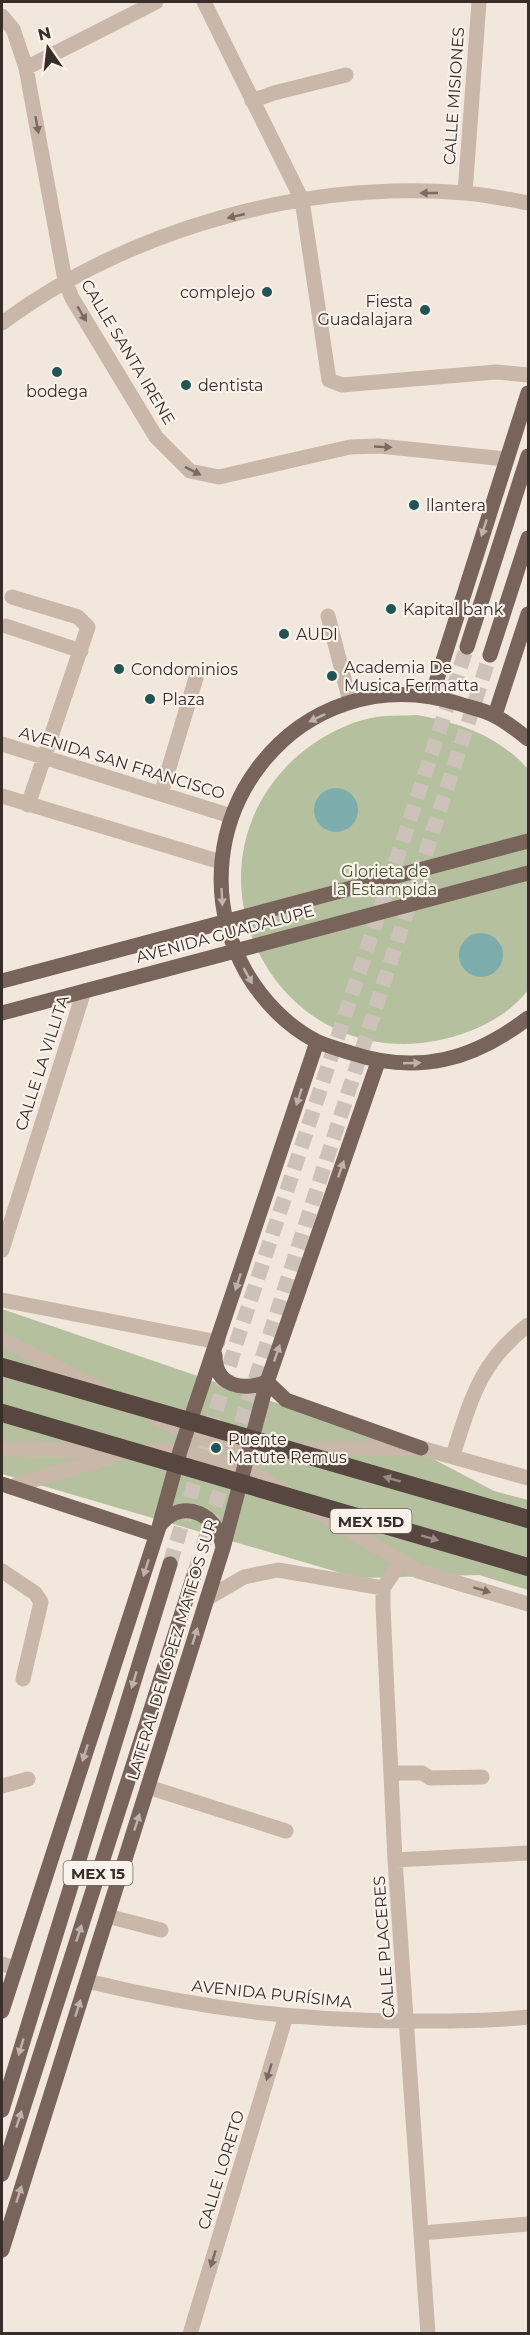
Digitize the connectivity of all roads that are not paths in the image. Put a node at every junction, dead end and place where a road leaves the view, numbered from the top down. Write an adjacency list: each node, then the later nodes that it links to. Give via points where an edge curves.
1 (156, 2): 5 (street)
2 (204, 2): 7 (street)
3 (479, 2): 8 (street, CALLE MISIONES)
4 (2, 16): 5 (street, CALLE SANTA IRENE, via 14,29)
5 (26, 68): 11 (street, CALLE SANTA IRENE, one-way to 11)
6 (346, 75): 7 (street)
7 (252, 101): 9 (street)
8 (465, 193): 9 (street, one-way to 9, via 383,193); 10 (street)
9 (302, 200): 11 (street, one-way to 11, via 182,229); 13 (street, via 327,374 335,384 496,372)
10 (528, 202)
11 (65, 280): 12 (street); 16 (street, CALLE SANTA IRENE, one-way to 16, via 156,437 190,471 219,477 350,447 380,446)
12 (2, 323)
13 (528, 375)
14 (528, 393): 16 (main road)
15 (528, 456): 22 (main road)
16 (506, 459): 26 (main road, one-way to 26)
17 (528, 538): 24 (main road)
18 (12, 597): 23 (street, via 84,621 87,635)
19 (528, 614): 28 (main road)
20 (328, 616): 27 (street)
21 (6, 626): 23 (street)
22 (467, 647)
23 (81, 651): 31 (street)
24 (490, 655)
25 (196, 678): 32 (street)
26 (432, 695): 27 (main road, via 400,693); 28 (main road)
27 (350, 702): 35 (main road, one-way to 35, via 310,720 284,739 262,761)
28 (495, 715): 29 (main road)
29 (528, 739)
30 (2, 744): 31 (street, AVENIDA SAN FRANCISCO)
31 (44, 758): 32 (street, AVENIDA SAN FRANCISCO); 34 (street)
32 (161, 794): 35 (street, AVENIDA SAN FRANCISCO)
33 (2, 796): 34 (street)
34 (28, 804): 37 (street)
35 (231, 816): 37 (main road)
36 (528, 841): 39 (main road, AVENIDA GUADALUPE)
37 (221, 862): 39 (main road, one-way to 39)
38 (528, 873): 40 (main road, AVENIDA GUADALUPE)
39 (226, 923): 40 (main road); 41 (main road, AVENIDA GUADALUPE)
40 (234, 950): 42 (main road, AVENIDA GUADALUPE); 45 (main road, one-way to 45, via 267,1001 287,1023)
41 (2, 981)
42 (84, 991): 43 (main road, AVENIDA GUADALUPE); 47 (street, CALLE LA VILLITA)
43 (2, 1013)
44 (528, 1018): 46 (main road, one-way to 44, via 411,1064 464,1054 504,1036)
45 (317, 1042): 46 (main road); 51 (main road, one-way to 51)
46 (378, 1062): 53 (main road, LATERAL DE LÓPEZ MATEOS SUR, one-way to 46)
47 (2, 1250)
48 (2, 1300): 51 (street)
49 (528, 1325): 61 (street, via 505,1343 486,1369 472,1396)
50 (2, 1339): 55 (street)
51 (217, 1347): 53 (main road, via 217,1370 229,1383 245,1388); 55 (main road)
52 (2, 1366): 65 (highway, MEX 15D, one-way to 52, bridge)
53 (267, 1382): 56 (main road, via 286,1400); 58 (main road, LATERAL DE LÓPEZ MATEOS SUR)
54 (2, 1413): 70 (highway, MEX 15D, one-way to 70, bridge)
55 (186, 1433): 58 (street); 60 (main road)
56 (421, 1448): 58 (street); 61 (street)
57 (2, 1449): 59 (street)
58 (250, 1450): 62 (main road, LATERAL DE LÓPEZ MATEOS SUR)
59 (129, 1451): 60 (street); 64 (street)
60 (180, 1451): 62 (street); 66 (main road)
61 (453, 1455): 63 (street)
62 (245, 1468): 67 (main road, LATERAL DE LÓPEZ MATEOS SUR); 68 (street)
63 (528, 1478)
64 (6, 1485): 66 (main road)
65 (528, 1519)
66 (158, 1531): 67 (main road, via 172,1514 190,1510 207,1517 219,1530); 87 (main road, one-way to 87)
67 (223, 1548): 74 (main road, LATERAL DE LÓPEZ MATEOS SUR)
68 (400, 1563): 73 (street); 75 (street, one-way to 75)
69 (170, 1564): 93 (main road, MEX 15, one-way to 93)
70 (528, 1567)
71 (2, 1570): 76 (street, via 36,1593 41,1602)
72 (195, 1572): 94 (main road, MEX 15, one-way to 72)
73 (383, 1588): 74 (street, via 278,1570 244,1577); 77 (street, CALLE PLACERES)
74 (208, 1598): 81 (main road, LATERAL DE LÓPEZ MATEOS SUR, one-way to 74)
75 (528, 1603)
76 (23, 1678)
77 (391, 1773): 78 (street, via 422,1773 430,1778); 84 (street, CALLE PLACERES)
78 (482, 1777)
79 (28, 1779): 80 (street)
80 (2, 1786)
81 (148, 1787): 82 (street); 85 (main road, LATERAL DE LÓPEZ MATEOS SUR, one-way to 81)
82 (286, 1831)
83 (528, 1853): 84 (street)
84 (395, 1860): 92 (street, CALLE PLACERES)
85 (107, 1916): 86 (street); 88 (main road, LATERAL DE LÓPEZ MATEOS SUR)
86 (161, 1930)
87 (8, 1966): 89 (main road)
88 (87, 1981): 90 (street, AVENIDA PURÍSIMA, via 188,2004); 97 (main road, LATERAL DE LÓPEZ MATEOS SUR, one-way to 88)
89 (2, 2012)
90 (285, 2016): 92 (street, AVENIDA PURÍSIMA); 98 (street, CALLE LORETO, one-way to 98)
91 (528, 2017): 92 (street, AVENIDA PURÍSIMA)
92 (407, 2021): 96 (street, CALLE PLACERES)
93 (2, 2110)
94 (2, 2174)
95 (528, 2224): 96 (street)
96 (422, 2233): 99 (street, CALLE PLACERES)
97 (2, 2250)
98 (190, 2334)
99 (428, 2334)

